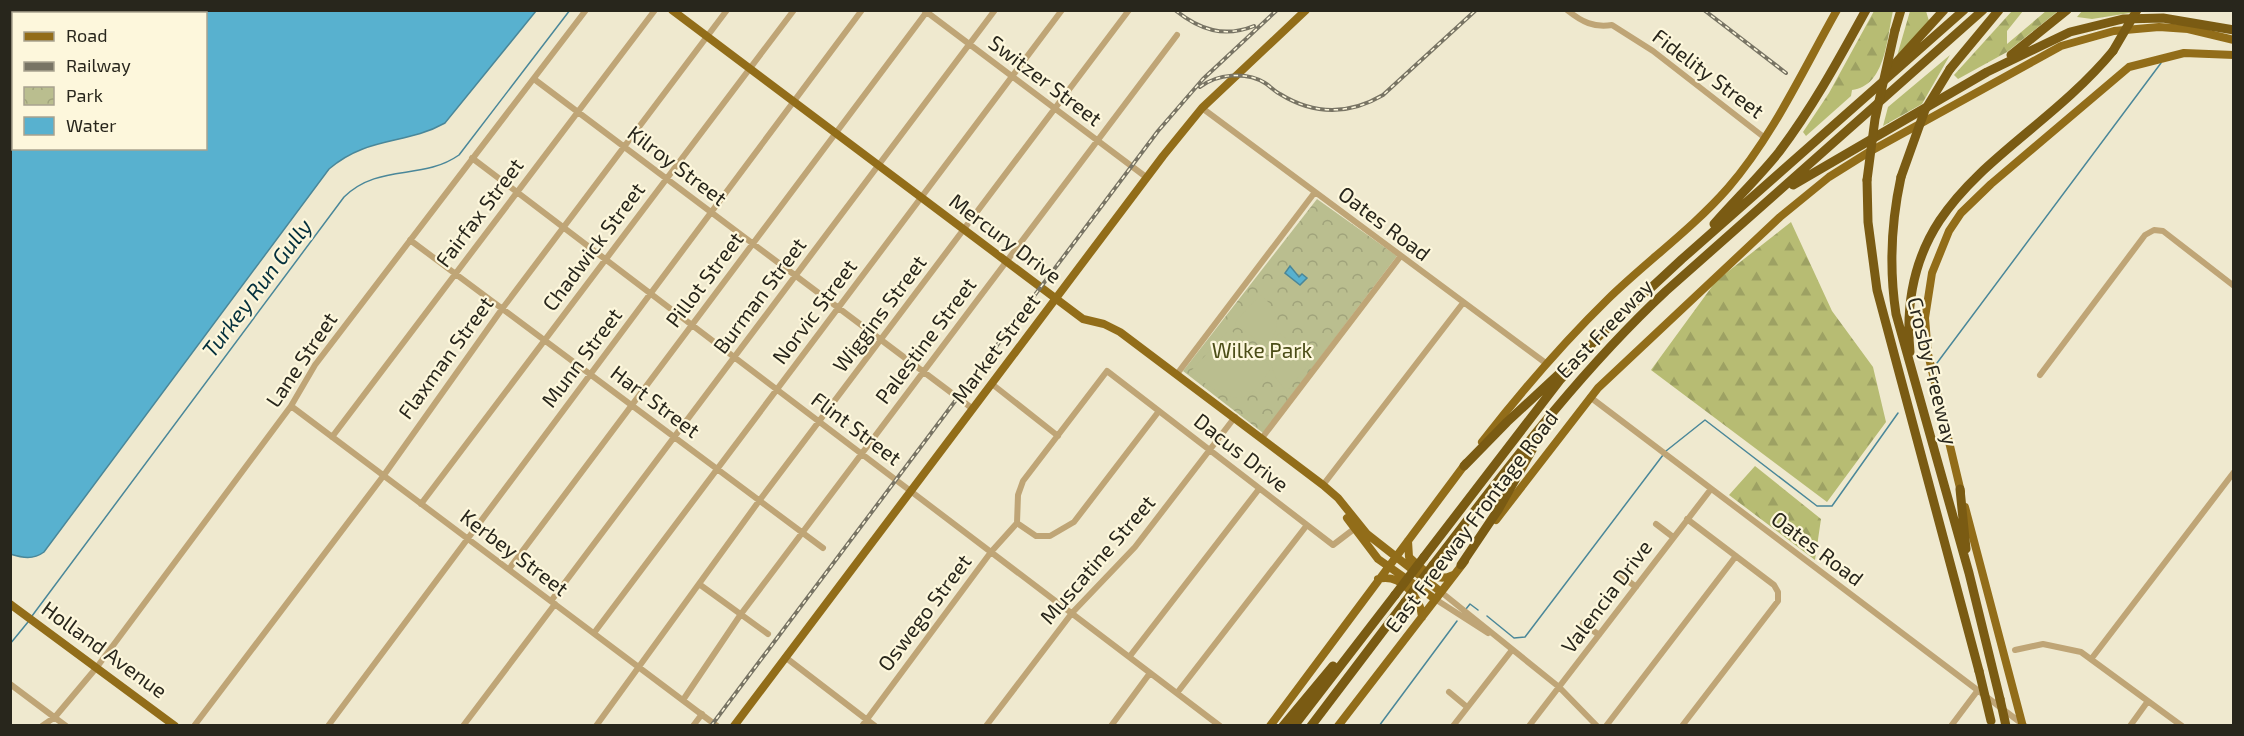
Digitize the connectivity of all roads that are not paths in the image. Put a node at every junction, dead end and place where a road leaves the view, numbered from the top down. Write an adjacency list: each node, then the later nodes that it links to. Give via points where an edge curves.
1 (586, 10): 31 (street, Lane Street)
2 (655, 10): 36 (street, Fairfax Street)
3 (672, 10): 24 (main road, Mercury Drive)
4 (727, 10): 24 (street, Flaxman Street)
5 (794, 10): 28 (street, Chadwick Street)
6 (862, 10): 32 (street, Munn Street)
7 (995, 10): 26 (street, Burman Street)
8 (1062, 10): 30 (street, Norvic Street)
9 (1129, 10): 34 (street, Wiggins Street)
10 (1306, 10): 33 (main road, Market Street)
11 (1567, 10): 38 (street, Fidelity Street, via 1599,27 1612,25 1653,51)
12 (1837, 10): 38 (main road, East Freeway Frontage Road)
13 (1866, 10): 55 (highway, via 1790,136)
14 (1899, 10): 157 (highway, Crosby Freeway, bridge, via 1875,119 1868,222 1877,290)
15 (1944, 10): 35 (highway)
16 (1964, 10): 35 (highway, East Freeway)
17 (1983, 10): 49 (highway, East Freeway)
18 (1999, 10): 79 (highway, Crosby Freeway, bridge, via 1950,69 1925,110 1901,177 1892,227 1893,284 1898,325)
19 (2067, 10): 29 (highway)
20 (2138, 10): 79 (highway, bridge, via 2113,51 2080,88 1974,179 1938,222 1918,261 1909,297 1908,326)
21 (926, 11): 26 (street, Switzer Street); 37 (street, Pillot Street)
22 (2234, 30): 29 (highway, via 2163,18 2123,19 2070,32)
23 (1177, 35): 39 (street, Palestine Street)
24 (707, 36): 28 (main road, Mercury Drive); 40 (street, Flaxman Street)
25 (2234, 40): 80 (main road, East Freeway Frontage Road, via 2159,27 2114,32 2061,46 1869,152 1829,177 1780,217)
26 (970, 44): 30 (street, Switzer Street); 42 (street, Burman Street)
27 (2234, 55): 100 (main road, via 2184,53 2129,67 1991,184 1961,213 1949,231 1932,273 1925,318 1928,354)
28 (750, 69): 32 (main road, Mercury Drive); 44 (street, Chadwick Street)
29 (1987, 72): 49 (highway, via 1814,171)
30 (1012, 77): 34 (street, Switzer Street); 47 (street, Norvic Street)
31 (534, 79): 36 (street, Kilroy Street); 41 (street, Lane Street)
32 (793, 102): 37 (main road, Mercury Drive); 48 (street, Munn Street)
33 (1202, 108): 43 (main road, Market Street); 46 (street, Oates Road)
34 (1055, 109): 39 (street, Switzer Street); 51 (street, Wiggins Street)
35 (1852, 109): 55 (highway, East Freeway)
36 (578, 112): 40 (street, Kilroy Street); 45 (street, Fairfax Street)
37 (835, 134): 42 (main road, Mercury Drive); 53 (street, Pillot Street)
38 (1765, 138): 71 (main road, East Freeway Frontage Road, via 1713,204 1608,298)
39 (1097, 141): 43 (street, Switzer Street); 57 (street, Palestine Street)
40 (624, 147): 44 (street, Kilroy Street); 50 (street, Flaxman Street)
41 (472, 158): 45 (street, Flint Street); 52 (street, Lane Street)
42 (878, 166): 47 (main road, Mercury Drive); 59 (street, Burman Street)
43 (1146, 177): 62 (main road, Market Street)
44 (667, 179): 48 (street, Kilroy Street); 56 (street, Chadwick Street)
45 (517, 192): 50 (street, Flint Street); 58 (street, Fairfax Street)
46 (1316, 192): 54 (street, Oates Road); 73 (street)
47 (921, 198): 51 (main road, Mercury Drive); 64 (street, Norvic Street)
48 (711, 212): 53 (street, Kilroy Street); 61 (street, Munn Street)
49 (1740, 226): 77 (highway, East Freeway, via 1649,307)
50 (563, 227): 56 (street, Flint Street); 65 (street, Flaxman Street)
51 (963, 230): 57 (main road, Mercury Drive); 69 (street, Wiggins Street)
52 (410, 240): 58 (street, Hart Street); 81 (street, Lane Street, via 306,377)
53 (753, 244): 59 (street, Kilroy Street); 66 (street, Pillot Street)
54 (1400, 257): 63 (street, Oates Road); 90 (street)
55 (1682, 259): 67 (highway, East Freeway)
56 (606, 260): 61 (street, Flint Street); 68 (street, Chadwick Street)
57 (1006, 262): 62 (main road, Mercury Drive); 72 (street, Palestine Street)
58 (455, 274): 65 (street, Hart Street); 88 (street, Fairfax Street)
59 (796, 276): 64 (street, Kilroy Street); 70 (street, Burman Street)
60 (2234, 286): 75 (street, via 2163,231 2154,230 2145,235)
61 (651, 294): 66 (street, Flint Street); 74 (street, Munn Street)
62 (1057, 299): 73 (main road, Mercury Drive, via 1083,319 1120,332); 76 (main road, Market Street)
63 (1463, 303): 71 (street, Oates Road); 97 (street)
64 (839, 308): 69 (street, Kilroy Street); 78 (street, Norvic Street)
65 (502, 309): 68 (street, Hart Street); 96 (street, Flaxman Street)
66 (692, 325): 70 (street, Flint Street); 82 (street, Pillot Street)
67 (1598, 338): 93 (highway); 129 (highway, East Freeway, bridge, via 1560,380)
68 (544, 340): 74 (street, Hart Street); 103 (street, Chadwick Street)
69 (881, 340): 72 (street, Kilroy Street); 86 (street, Wiggins Street)
70 (734, 357): 78 (street, Flint Street); 89 (street, Burman Street)
71 (1547, 364): 93 (main road, East Freeway Frontage Road)
72 (924, 372): 83 (street, Kilroy Street); 92 (street, Palestine Street)
73 (1178, 374): 85 (main road, Mercury Drive)
74 (590, 375): 82 (street, Hart Street); 111 (street, Munn Street)
75 (2040, 375)
76 (992, 384): 83 (main road, Market Street); 87 (street)
77 (1572, 389): 117 (highway); 142 (highway, East Freeway, bridge)
78 (777, 390): 86 (street, Flint Street); 94 (street, Norvic Street)
79 (1916, 393): 120 (highway, Crosby Freeway)
80 (1590, 397): 99 (street, Oates Road); 117 (main road, East Freeway Frontage Road)
81 (291, 406): 88 (street, Kerbey Street); 143 (street, Lane Street)
82 (632, 406): 89 (street, Hart Street); 119 (street, Pillot Street)
83 (973, 409): 101 (main road, Market Street)
84 (1159, 411): 87 (street, Dacus Drive, via 1107,371); 91 (street, Dacus Drive); 105 (street, via 1074,522 1055,534 1043,536 1025,531)
85 (1235, 417): 90 (main road, Mercury Drive); 91 (street, Muscatine Street)
86 (819, 422): 92 (street, Flint Street); 102 (street, Wiggins Street)
87 (1058, 436): 105 (street, via 1023,481 1018,495)
88 (332, 437): 96 (street, Kerbey Street)
89 (674, 437): 94 (street, Hart Street); 127 (street, Burman Street)
90 (1262, 438): 97 (main road, Mercury Drive)
91 (1210, 449): 98 (street, Dacus Drive); 130 (street, Muscatine Street, via 1135,547)
92 (862, 454): 101 (street, Flint Street); 109 (street, Palestine Street)
93 (1464, 466): 112 (main road, East Freeway Frontage Road)
94 (717, 470): 102 (street, Hart Street); 134 (street, Norvic Street)
95 (2234, 472): 141 (street)
96 (384, 475): 103 (street, Kerbey Street); 162 (street, Flaxman Street)
97 (1323, 485): 108 (main road, Mercury Drive); 116 (main road, Mercury Drive, via 1367,534)
98 (1259, 489): 107 (street, Dacus Drive); 139 (street)
99 (1711, 489): 104 (street, Valencia Drive); 148 (street, Oates Road)
100 (1960, 489): 120 (highway); 158 (main road)
101 (911, 491): 114 (street, Flint Street); 140 (main road, Market Street)
102 (759, 501): 109 (street, Hart Street); 124 (street, Wiggins Street)
103 (422, 504): 111 (street, Kerbey Street)
104 (1687, 519): 110 (street, Valencia Drive); 115 (street)
105 (1017, 524): 114 (street, Oswego Street)
106 (1656, 524): 110 (street)
107 (1307, 525): 108 (street, Dacus Drive, via 1333,545); 150 (street)
108 (1354, 529): 118 (main road, Mercury Drive)
109 (802, 533): 113 (street, Hart Street); 131 (street, Palestine Street)
110 (1673, 537): 125 (street, Valencia Drive)
111 (468, 538): 119 (street, Kerbey Street); 163 (street, Munn Street)
112 (1408, 540): 116 (main road, East Freeway Frontage Road); 122 (main road, via 1409,557 1434,578 1442,580)
113 (823, 548)
114 (991, 552): 130 (street, Flint Street); 156 (street, Oswego Street)
115 (1736, 556): 183 (street); 184 (street, via 1774,585 1778,600)
116 (1395, 557): 118 (main road, East Freeway Frontage Road); 126 (main road, Mercury Drive)
117 (1461, 565): 122 (main road, East Freeway Frontage Road)
118 (1388, 567): 123 (main road, East Freeway Frontage Road); 126 (main road, Mercury Drive)
119 (509, 569): 127 (street, Kerbey Street)
120 (1969, 573): 186 (highway, Crosby Freeway, bridge)
121 (1619, 574): 125 (street)
122 (1454, 575): 126 (main road, East Freeway Frontage Road)
123 (1378, 579): 132 (main road, via 1394,580 1414,594); 174 (main road, East Freeway Frontage Road)
124 (699, 584): 131 (street); 144 (street, Wiggins Street)
125 (1636, 587): 136 (street, Valencia Drive)
126 (1438, 596): 132 (main road, East Freeway Frontage Road); 137 (street, Mercury Drive)
127 (553, 602): 134 (street, Kerbey Street); 164 (street, Burman Street)
128 (10, 604): 143 (main road, Holland Avenue)
129 (1383, 610): 175 (highway); 176 (highway, East Freeway)
130 (1072, 613): 139 (street, Flint Street); 171 (street, Muscatine Street)
131 (741, 614): 135 (street); 151 (street, Palestine Street)
132 (1422, 616): 179 (main road, East Freeway Frontage Road)
133 (1583, 623): 136 (street)
134 (594, 633): 144 (street, Kerbey Street)
135 (768, 634)
136 (1599, 635): 147 (street, Valencia Drive)
137 (1510, 649): 147 (street, Mercury Drive); 153 (street)
138 (2015, 650): 141 (street, via 2058,646)
139 (1130, 656): 145 (street, Flint Street)
140 (785, 657): 156 (street); 168 (main road, Market Street)
141 (2092, 658): 152 (street)
142 (1360, 660): 177 (highway, East Freeway); 178 (highway)
143 (97, 667): 155 (street, Lane Street); 161 (main road, Holland Avenue)
144 (639, 668): 151 (street, Kerbey Street); 165 (street, Wiggins Street)
145 (1150, 673): 150 (street, Flint Street); 172 (street)
146 (10, 684): 155 (street)
147 (1559, 687): 181 (street, Valencia Drive); 182 (street, Mercury Drive)
148 (1978, 690): 158 (street, Oates Road); 185 (street)
149 (1449, 692): 153 (street)
150 (1178, 693): 173 (street, Flint Street)
151 (683, 700): 154 (street, Kerbey Street)
152 (2148, 701): 187 (street); 188 (street)
153 (1467, 707): 180 (street)
154 (702, 714): 166 (street); 167 (street, Kerbey Street)
155 (55, 717): 159 (street, Lane Street); 160 (street)
156 (867, 719): 169 (street, Oswego Street); 170 (street)
157 (1992, 723)
158 (2024, 724)
159 (42, 726)
160 (66, 726)
161 (175, 726)
162 (194, 726)
163 (328, 726)
164 (463, 726)
165 (596, 726)
166 (693, 726)
167 (717, 726)
168 (734, 726)
169 (862, 726)
170 (875, 726)
171 (987, 726)
172 (1111, 726)
173 (1220, 726)
174 (1270, 726)
175 (1283, 726)
176 (1294, 726)
177 (1311, 726)
178 (1316, 726)
179 (1338, 726)
180 (1453, 726)
181 (1529, 726)
182 (1597, 726)
183 (1606, 726)
184 (1682, 726)
185 (1951, 726)
186 (2006, 726)
187 (2130, 726)
188 (2182, 726)

